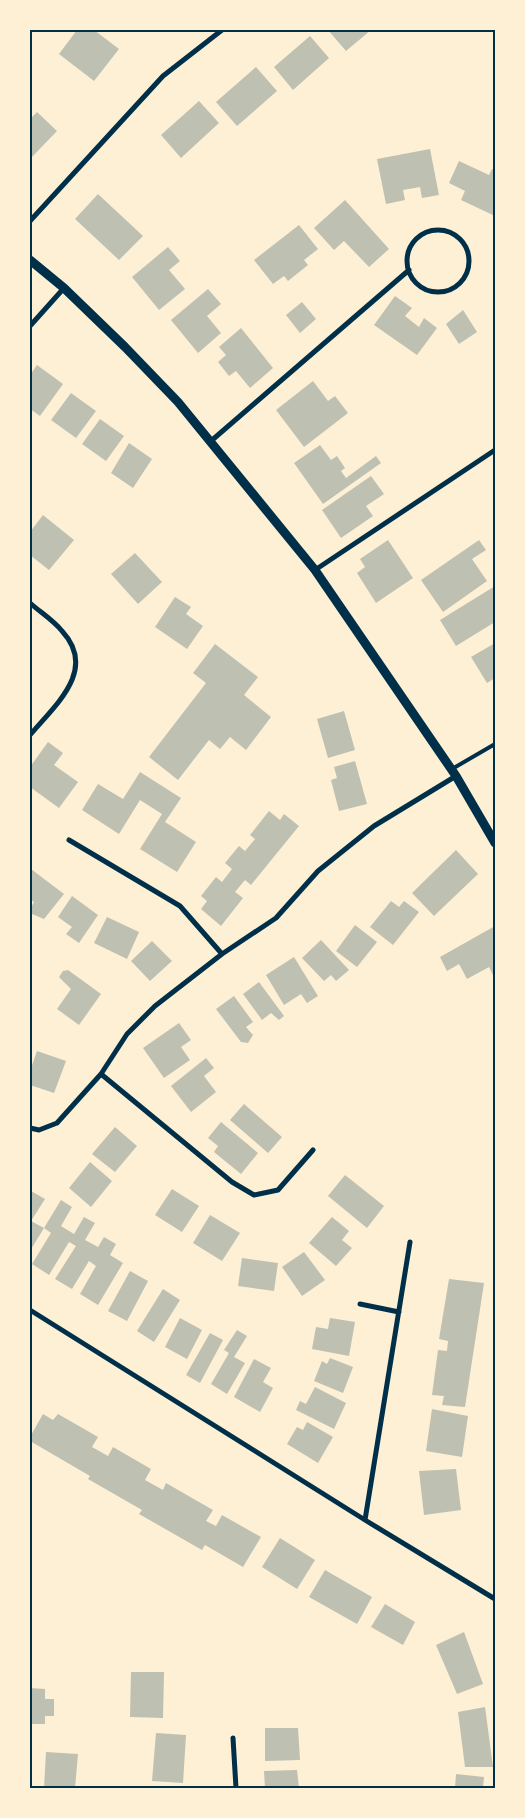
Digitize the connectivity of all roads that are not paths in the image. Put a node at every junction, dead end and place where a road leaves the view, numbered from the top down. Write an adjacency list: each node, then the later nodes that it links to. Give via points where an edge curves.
1 (222, 30): 2 (street, via 164,76)
2 (30, 221)
3 (30, 260): 5 (street)
4 (409, 270): 4 (street, via 409,251 420,236 429,231 448,231 463,243 467,252 468,267 461,282 442,291 422,287); 7 (street)
5 (64, 288): 6 (street); 7 (street, via 178,402)
6 (30, 326)
7 (211, 441): 9 (street)
8 (495, 450): 9 (street)
9 (316, 570): 13 (street)
10 (30, 603): 11 (street, via 63,631 74,648 76,666 72,683)
11 (30, 735)
12 (495, 744): 13 (lane)
13 (453, 773): 15 (street); 16 (street, via 374,826 318,872 276,918)
14 (69, 840): 16 (street, via 180,906)
15 (495, 842)
16 (222, 954): 17 (street, via 155,1006 126,1034)
17 (101, 1074): 18 (street, via 57,1123 38,1130); 19 (street, via 232,1182 254,1195 278,1190)
18 (30, 1128)
19 (313, 1150)
20 (410, 1242): 23 (street)
21 (360, 1304): 23 (street)
22 (30, 1310): 24 (street)
23 (399, 1312): 24 (street)
24 (365, 1520): 25 (street)
25 (495, 1599)
26 (233, 1738): 27 (street)
27 (236, 1788)

